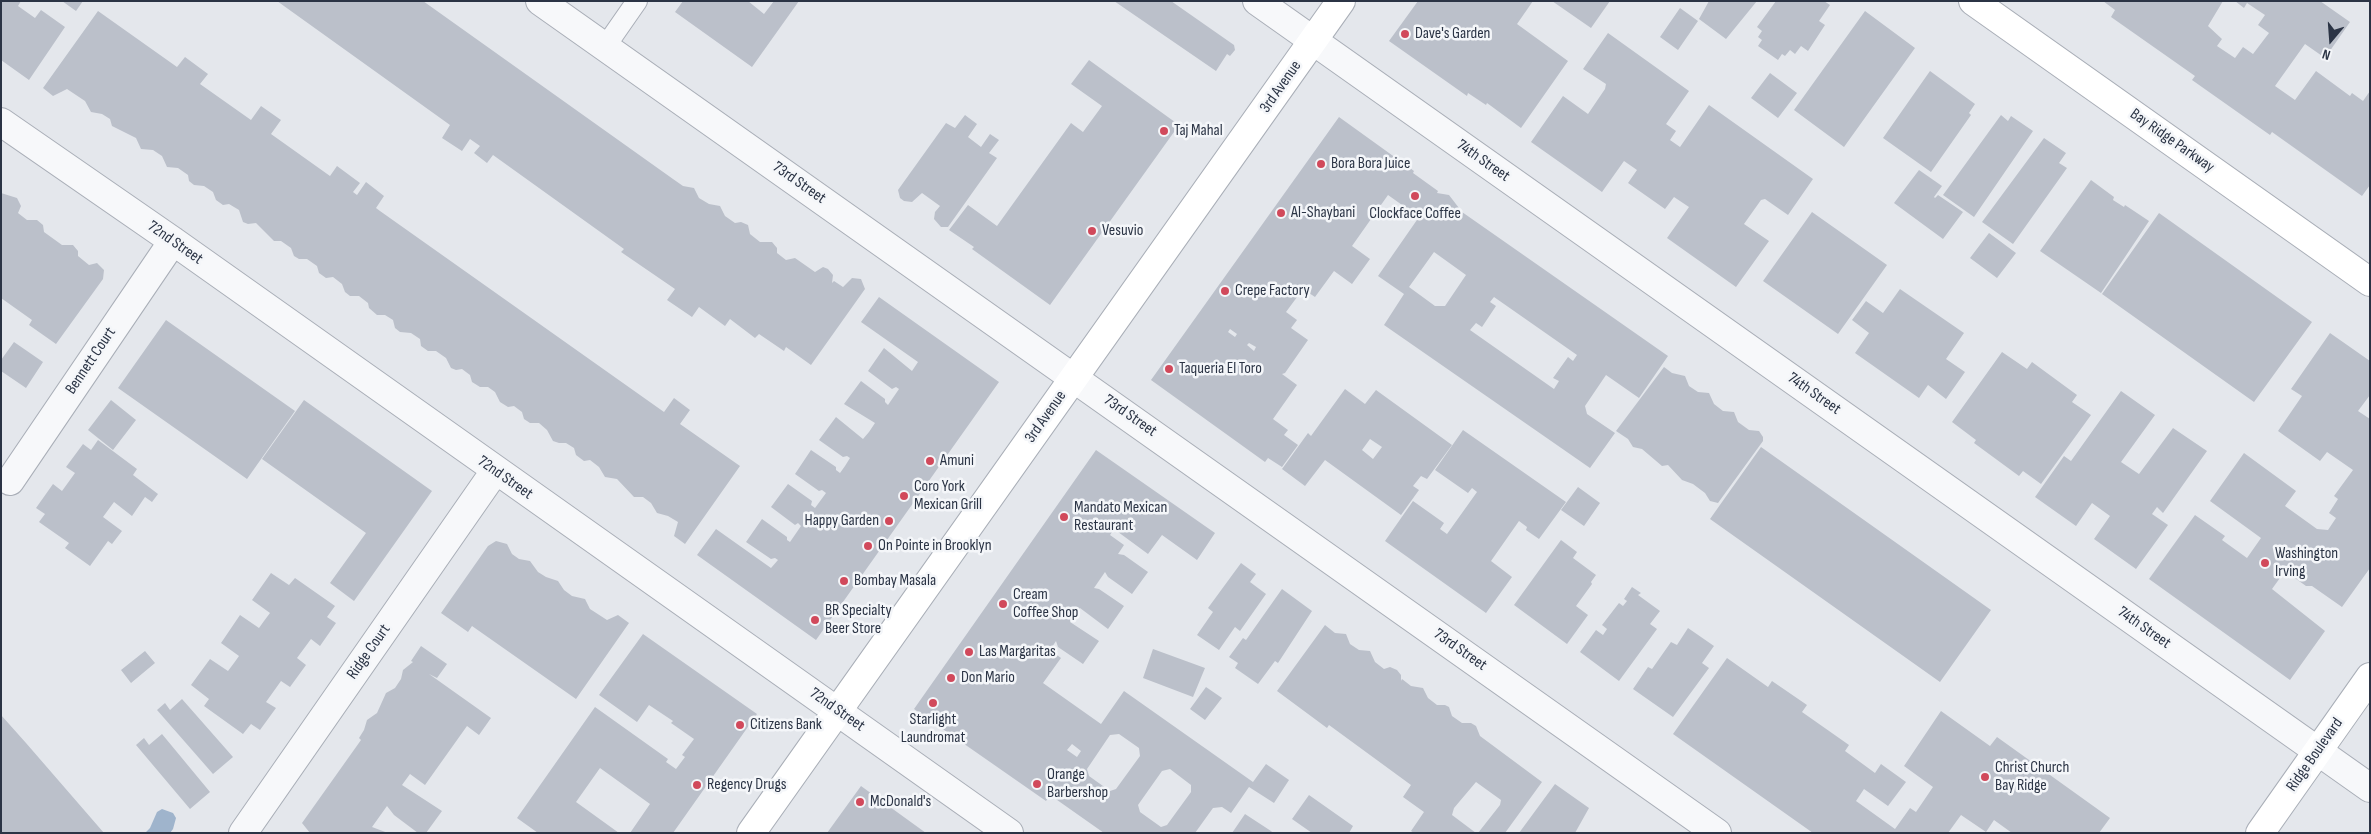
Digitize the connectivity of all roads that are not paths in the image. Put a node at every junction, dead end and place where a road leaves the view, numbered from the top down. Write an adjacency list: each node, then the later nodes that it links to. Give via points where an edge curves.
1 (540, 1): 7 (street, 73rd Street)
2 (637, 1): 7 (lane)
3 (1257, 1): 6 (street, 74th Street)
4 (1341, 1): 6 (street, 3rd Avenue)
5 (1973, 1): 10 (street, Bay Ridge Parkway)
6 (1314, 41): 11 (street, 3rd Avenue); 16 (street, 74th Street)
7 (605, 47): 11 (street, 73rd Street)
8 (1, 122): 9 (street, 72nd Street)
9 (173, 241): 12 (street, 72nd Street); 13 (street, Bennett Court)
10 (2370, 282)
11 (1074, 377): 15 (street, 3rd Avenue); 21 (street, 73rd Street)
12 (495, 471): 15 (street, 72nd Street); 18 (street, Ridge Court)
13 (10, 481)
14 (2370, 677): 16 (street, Ridge Boulevard)
15 (837, 711): 19 (street, 3rd Avenue); 20 (street, 72nd Street)
16 (2318, 751): 17 (street, 74th Street); 22 (street, Ridge Boulevard)
17 (2370, 788)
18 (243, 833)
19 (751, 833)
20 (1009, 833)
21 (1718, 833)
22 (2260, 833)

